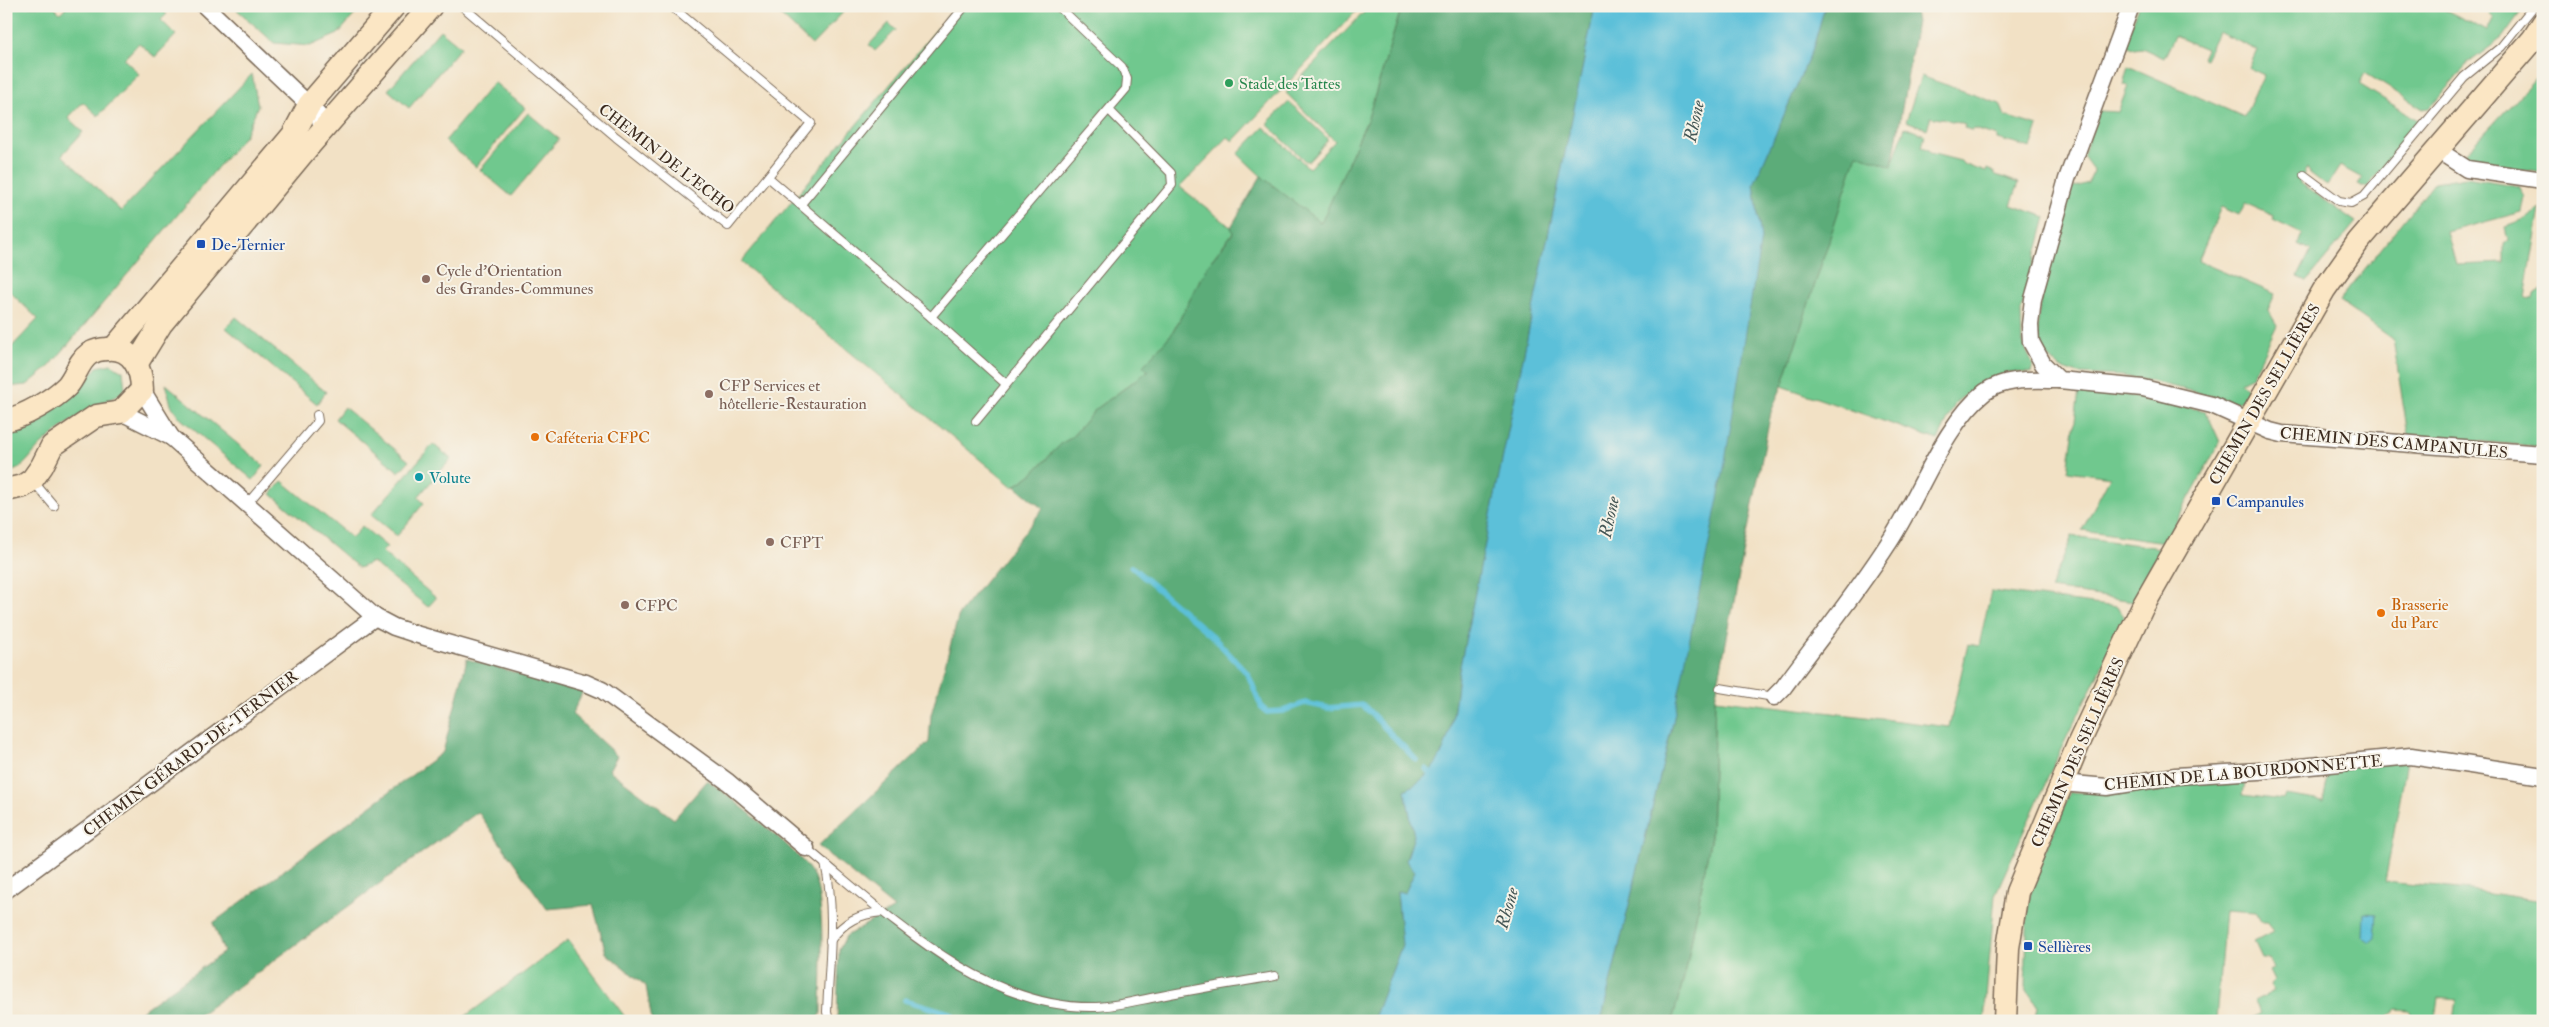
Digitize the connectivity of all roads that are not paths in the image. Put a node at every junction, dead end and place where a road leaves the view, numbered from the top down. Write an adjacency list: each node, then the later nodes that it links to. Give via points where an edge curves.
1 (204, 6): 11 (street)
2 (394, 6): 11 (street)
3 (431, 6): 13 (street)
4 (462, 6): 16 (lane, CHEMIN DE L'ECHO, via 616,137 728,226)
5 (670, 6): 16 (lane, CHEMIN DE L'ECHO, via 811,123)
6 (965, 6): 18 (lane)
7 (1058, 6): 12 (lane, via 1125,73 1126,89)
8 (2131, 6): 22 (street, via 2067,179 2033,299 2031,342 2043,364)
9 (2534, 6): 15 (lane, via 2501,47 2464,78 2364,196 2351,203 2339,201)
10 (2539, 33): 14 (street, CHEMIN DES SELLIÈRES)
11 (309, 105): 13 (street, via 320,116); 20 (street, via 292,135)
12 (1109, 110): 19 (lane); 23 (lane, via 1171,173 1172,185)
13 (323, 131): 21 (street, via 161,324)
14 (2436, 150): 17 (street, via 2467,169); 29 (street, CHEMIN DES SELLIÈRES, via 2358,242 2324,290)
15 (2304, 175)
16 (768, 176): 18 (lane)
17 (2543, 180)
18 (801, 204): 19 (lane)
19 (931, 317): 23 (lane)
20 (114, 348): 21 (street, via 128,354); 27 (street, via 90,353 66,386 30,412)
21 (137, 363): 24 (street)
22 (2059, 380): 29 (street, CHEMIN DES CAMPANULES, via 2143,388 2212,405); 38 (street, CHEMIN DES CAMPANULES, via 1998,385 1961,414 1888,544)
23 (1006, 384): 28 (lane)
24 (142, 390): 25 (street); 30 (street)
25 (121, 412): 30 (street); 32 (street, via 96,416 52,446)
26 (317, 415): 34 (lane, via 318,421)
27 (6, 420)
28 (976, 421)
29 (2248, 421): 31 (street, CHEMIN DES CAMPANULES, via 2282,434); 40 (street, CHEMIN DES SELLIÈRES, via 2142,608)
30 (171, 437): 34 (street)
31 (2543, 454)
32 (32, 480): 33 (street); 35 (lane)
33 (6, 490)
34 (247, 504): 36 (street)
35 (54, 506)
36 (375, 618): 41 (street, via 408,632 602,690 728,782); 43 (street, CHEMIN GÉRARD-DE-TERNIER)
37 (1720, 688): 38 (lane)
38 (1774, 697)
39 (2543, 776): 40 (street, CHEMIN DE LA BOURDONNETTE, via 2411,756 2176,776 2107,787)
40 (2062, 783): 48 (street, CHEMIN DES SELLIÈRES, via 2026,866 2016,900 2008,948)
41 (806, 848): 42 (lane)
42 (824, 863): 44 (lane); 45 (lane, via 830,889)
43 (6, 890)
44 (883, 912): 45 (lane, via 854,918 841,926); 46 (lane, via 938,953 992,984 1057,1003 1095,1007)
45 (830, 942): 47 (lane)
46 (1275, 976)
47 (829, 1021)
48 (2005, 1021)

